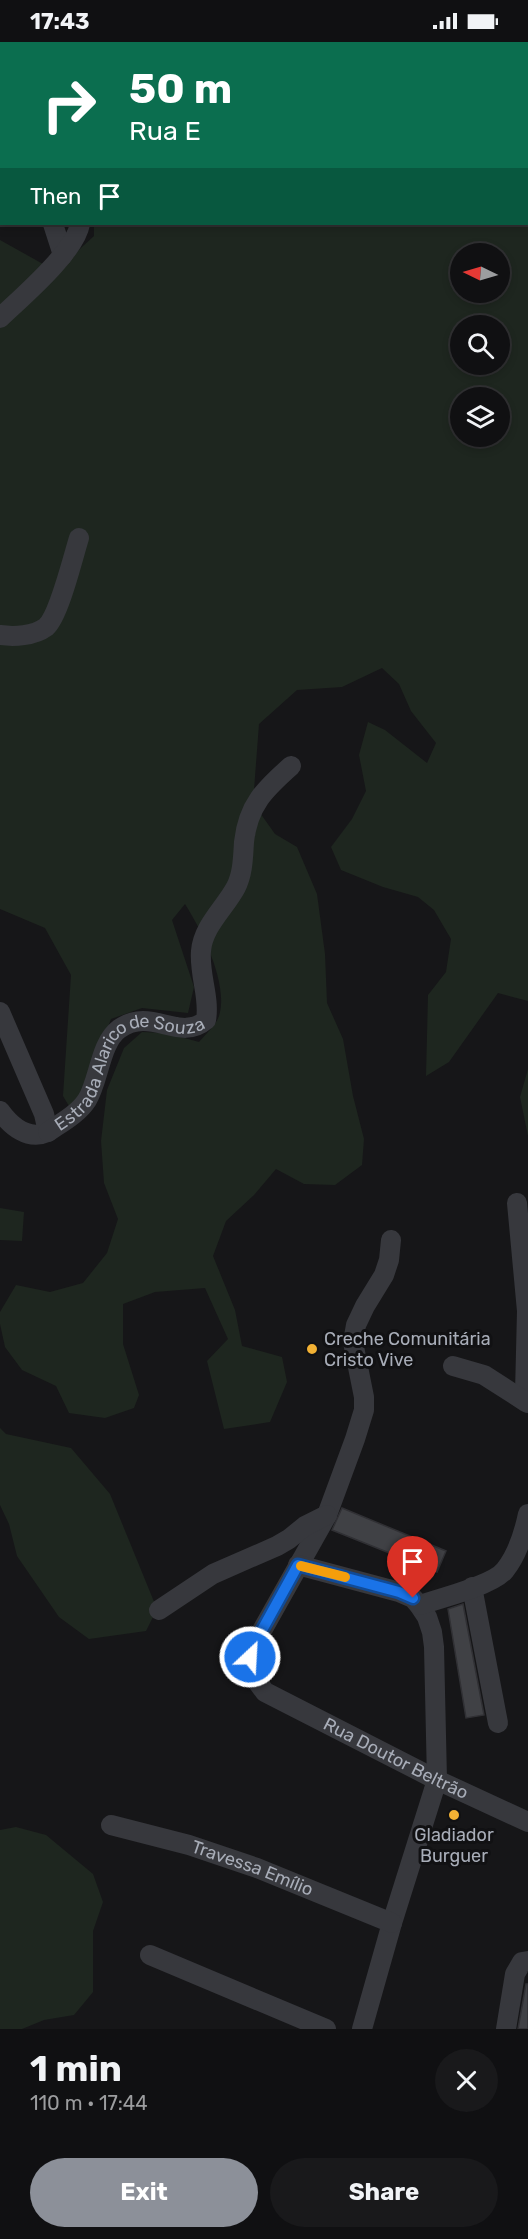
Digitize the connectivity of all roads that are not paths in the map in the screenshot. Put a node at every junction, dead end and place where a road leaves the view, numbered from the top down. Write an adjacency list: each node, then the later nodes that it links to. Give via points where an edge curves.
1 (53, 225): 3 (street)
2 (80, 225): 3 (street)
3 (63, 255): 4 (street)
4 (0, 318)
5 (79, 538): 6 (street, via 55,614 46,627 20,636)
6 (0, 635)
7 (291, 766): 10 (street, Estrada Alarico de Souza, via 264,790 253,808 237,886 206,931 201,953 206,1020 190,1029 139,1021 116,1032 108,1043 87,1100 76,1113)
8 (0, 1012): 10 (street, Estrada Alarico de Souza)
9 (0, 1110): 10 (street, Estrada Alarico de Souza, via 27,1134)
10 (48, 1132)
11 (517, 1203): 14 (street, via 527,1311)
12 (391, 1240): 16 (street, via 384,1275 356,1325 353,1342 364,1410)
13 (453, 1366): 14 (street, via 484,1375)
14 (527, 1403)
15 (528, 1514): 18 (street, via 516,1551 504,1572)
16 (327, 1515): 17 (street); 20 (street, via 277,1546 213,1574)
17 (298, 1565): 19 (street, via 399,1592); 22 (street, Rua Doutor Beltrão, via 251,1650 252,1675 265,1692)
18 (472, 1587): 19 (street); 21 (street)
19 (419, 1605): 22 (street, via 430,1625 434,1647)
20 (159, 1610)
21 (498, 1723)
22 (437, 1780): 23 (street, Rua Doutor Beltrão); 25 (street)
23 (528, 1822)
24 (111, 1826): 25 (street, Travessa Emílio, via 189,1845 257,1868)
25 (392, 1923): 29 (street)
26 (150, 1955): 28 (street)
27 (528, 1961): 30 (street, via 522,1962 516,1974)
28 (326, 2029)
29 (362, 2029)
30 (506, 2029)

